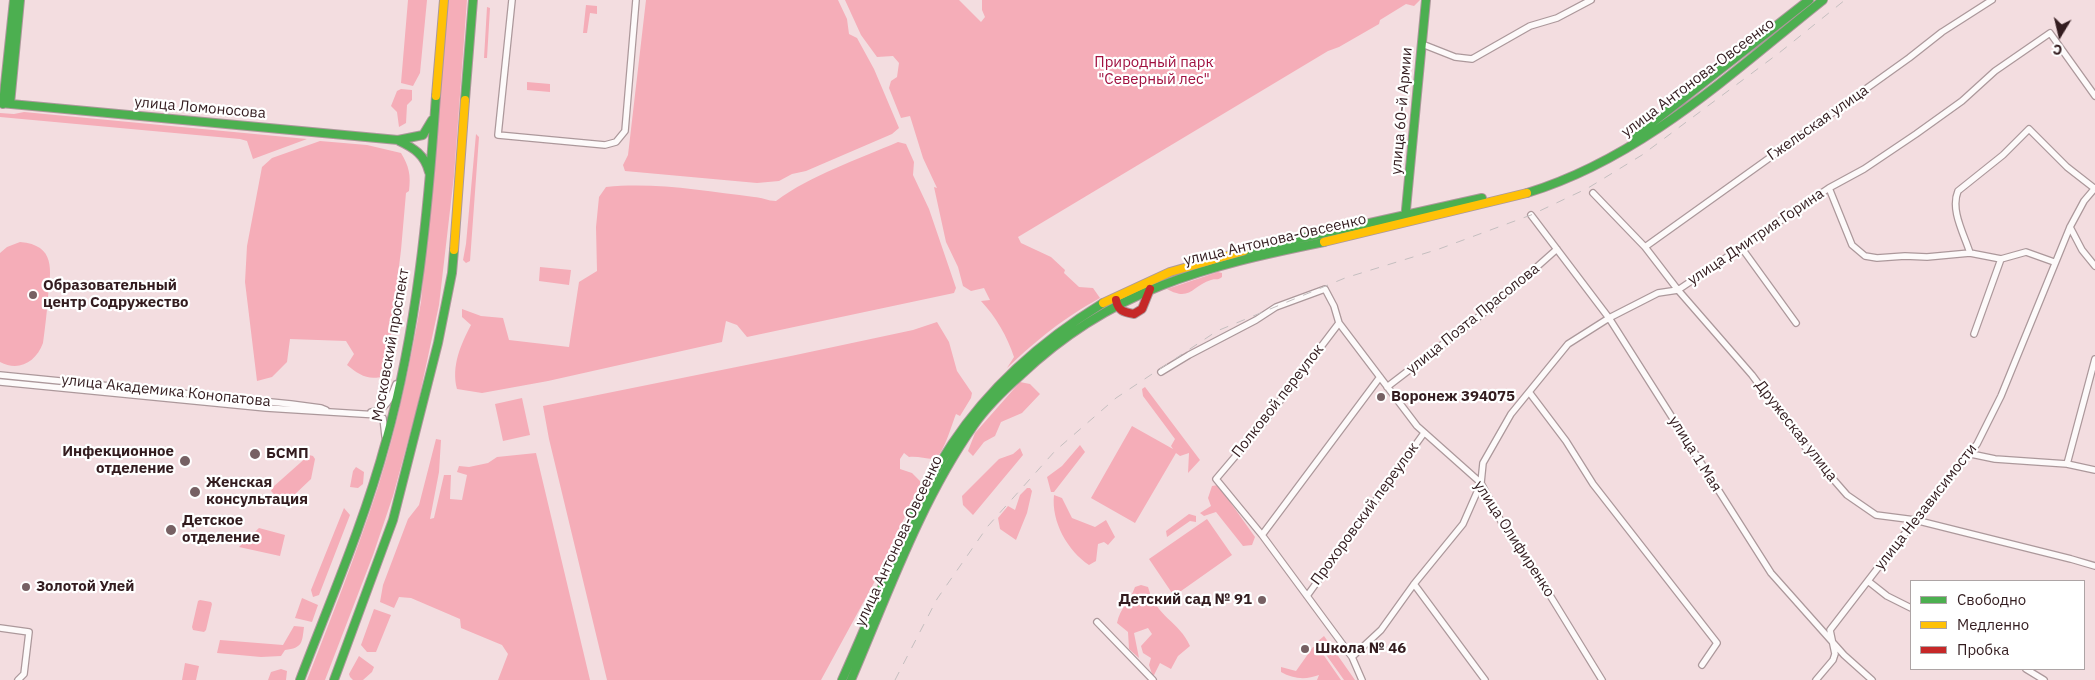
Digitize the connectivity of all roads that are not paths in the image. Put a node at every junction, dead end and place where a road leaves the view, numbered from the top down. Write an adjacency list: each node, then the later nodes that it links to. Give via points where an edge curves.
1 (14, 0): 14 (main road)
2 (20, 0): 14 (main road)
3 (444, 0): 15 (main road, Московский проспект)
4 (473, 0): 72 (main road, via 452,273 438,343 393,520)
5 (512, 0): 6 (street, via 498,135 605,146 616,142 625,131)
6 (636, 0)
7 (1426, 0): 12 (main road, улица 60-й Армии)
8 (1590, 0): 12 (street, via 1557,18 1530,26 1472,59 1455,57)
9 (1809, 0): 17 (main road, улица Антонова-Овсеенко, via 1648,127)
10 (1823, 0): 17 (main road, улица Антонова-Овсеенко, via 1658,129 1622,153)
11 (1992, 0): 26 (street, Гжельская улица, via 1942,32)
12 (1422, 44): 22 (main road, улица 60-й Армии)
13 (2095, 96): 19 (street, улица Дмитрия Горина, via 2050,33 1995,71 1962,101 1916,134)
14 (4, 104): 16 (main road, улица Ломоносова)
15 (435, 111): 16 (main road, улица Ломоносова, via 426,134 418,139); 18 (main road, Московский проспект)
16 (398, 140): 18 (main road, улица Ломоносова, via 424,155)
17 (1570, 174): 22 (main road, улица Антонова-Овсеенко, via 1515,191); 24 (main road, улица Антонова-Овсеенко, via 1517,197)
18 (429, 177): 42 (main road, Московский проспект, via 419,270)
19 (1830, 188): 27 (street, улица Дмитрия Горина); 29 (street, via 1852,245 1864,256 1927,257)
20 (2095, 188): 25 (street, улица Независимости); 29 (street, via 2029,129 1958,191 1956,212)
21 (1593, 193): 26 (street, Дружеская улица)
22 (1405, 215): 24 (main road, улица 60-й Армии); 35 (main road, улица Антонова-Овсеенко, via 1216,258)
23 (1532, 215): 28 (street, улица 1 Мая)
24 (1405, 224): 33 (main road, улица Антонова-Овсеенко, via 1218,265)
25 (2070, 227): 31 (street, улица Независимости); 32 (street)
26 (1645, 247): 34 (street, Дружеская улица)
27 (1741, 247): 34 (street, улица Дмитрия Горина); 39 (street)
28 (1557, 249): 37 (street, улица 1 Мая); 47 (street, улица Поэта Прасолова, via 1494,305)
29 (1970, 253): 30 (street)
30 (2001, 259): 31 (street, via 2026,252); 40 (street)
31 (2054, 262): 53 (street, улица Независимости, via 2001,396)
32 (2095, 266)
33 (1150, 289): 36 (main road, улица Антонова-Овсеенко); 36 (main road, via 1142,309 1136,314 1125,314)
34 (1678, 290): 37 (street, улица Дмитрия Горина, via 1658,292); 57 (street, Дружеская улица, via 1752,375 1806,448 1847,495 1876,515)
35 (1118, 294): 36 (main road); 73 (main road, улица Антонова-Овсеенко, via 1046,342 995,390 961,432 915,510)
36 (1117, 305): 74 (main road, улица Антонова-Овсеенко, via 1086,322 1032,364 976,422 932,496)
37 (1609, 318): 48 (street, улица Дмитрия Горина, via 1568,344); 66 (street, улица 1 Мая, via 1771,573)
38 (1340, 323): 43 (street, улица Олифиренко, via 1325,289 1276,307); 45 (street, улица Олифиренко); 58 (street, Полковой переулок, via 1216,479)
39 (1796, 323)
40 (1974, 334)
41 (2095, 359): 54 (street)
42 (402, 368): 50 (street, via 389,401 377,412); 52 (main road, Московский проспект)
43 (1161, 372)
44 (0, 375): 49 (street, улица Академика Конопатова, via 291,404 321,408)
45 (1380, 377): 47 (street, улица Олифиренко); 58 (street)
46 (0, 382): 49 (street, улица Академика Конопатова)
47 (1387, 387): 51 (street, улица Олифиренко)
48 (1529, 392): 56 (street, улица Дмитрия Горина, via 1511,414 1483,463); 68 (street, via 1593,484 1717,643)
49 (330, 413): 50 (street, улица Академика Конопатова)
50 (367, 413): 52 (street, via 383,418)
51 (1424, 433): 56 (street, улица Олифиренко); 62 (street, Прохоровский переулок)
52 (385, 445): 71 (main road, Московский проспект, via 353,542)
53 (1971, 454): 54 (street, via 1994,459); 57 (street, улица Независимости)
54 (2066, 464): 55 (street)
55 (2095, 470)
56 (1480, 483): 61 (street, улица Дмитрия Горина, via 1463,524); 78 (street, улица Олифиренко, via 1503,525)
57 (1915, 520): 59 (street, Дружеская улица); 60 (street, улица Независимости)
58 (1262, 535): 62 (street)
59 (2095, 566)
60 (1868, 581): 63 (street, via 1887,596); 66 (street, улица Независимости, via 1830,630)
61 (1414, 584): 67 (street, улица Дмитрия Горина, via 1380,630); 77 (street)
62 (1307, 596): 67 (street)
63 (1910, 608)
64 (1097, 622): 75 (street)
65 (0, 628): 70 (street, via 29,632 24,674)
66 (1833, 643): 79 (street, улица Независимости, via 1836,654); 80 (street, улица 1 Мая)
67 (1352, 657): 76 (street)
68 (1702, 665)
69 (2028, 670): 81 (street)
70 (18, 680)
71 (300, 680)
72 (334, 680)
73 (842, 680)
74 (851, 680)
75 (1153, 680)
76 (1362, 680)
77 (1485, 680)
78 (1602, 680)
79 (1816, 680)
80 (1872, 680)
81 (2044, 680)

